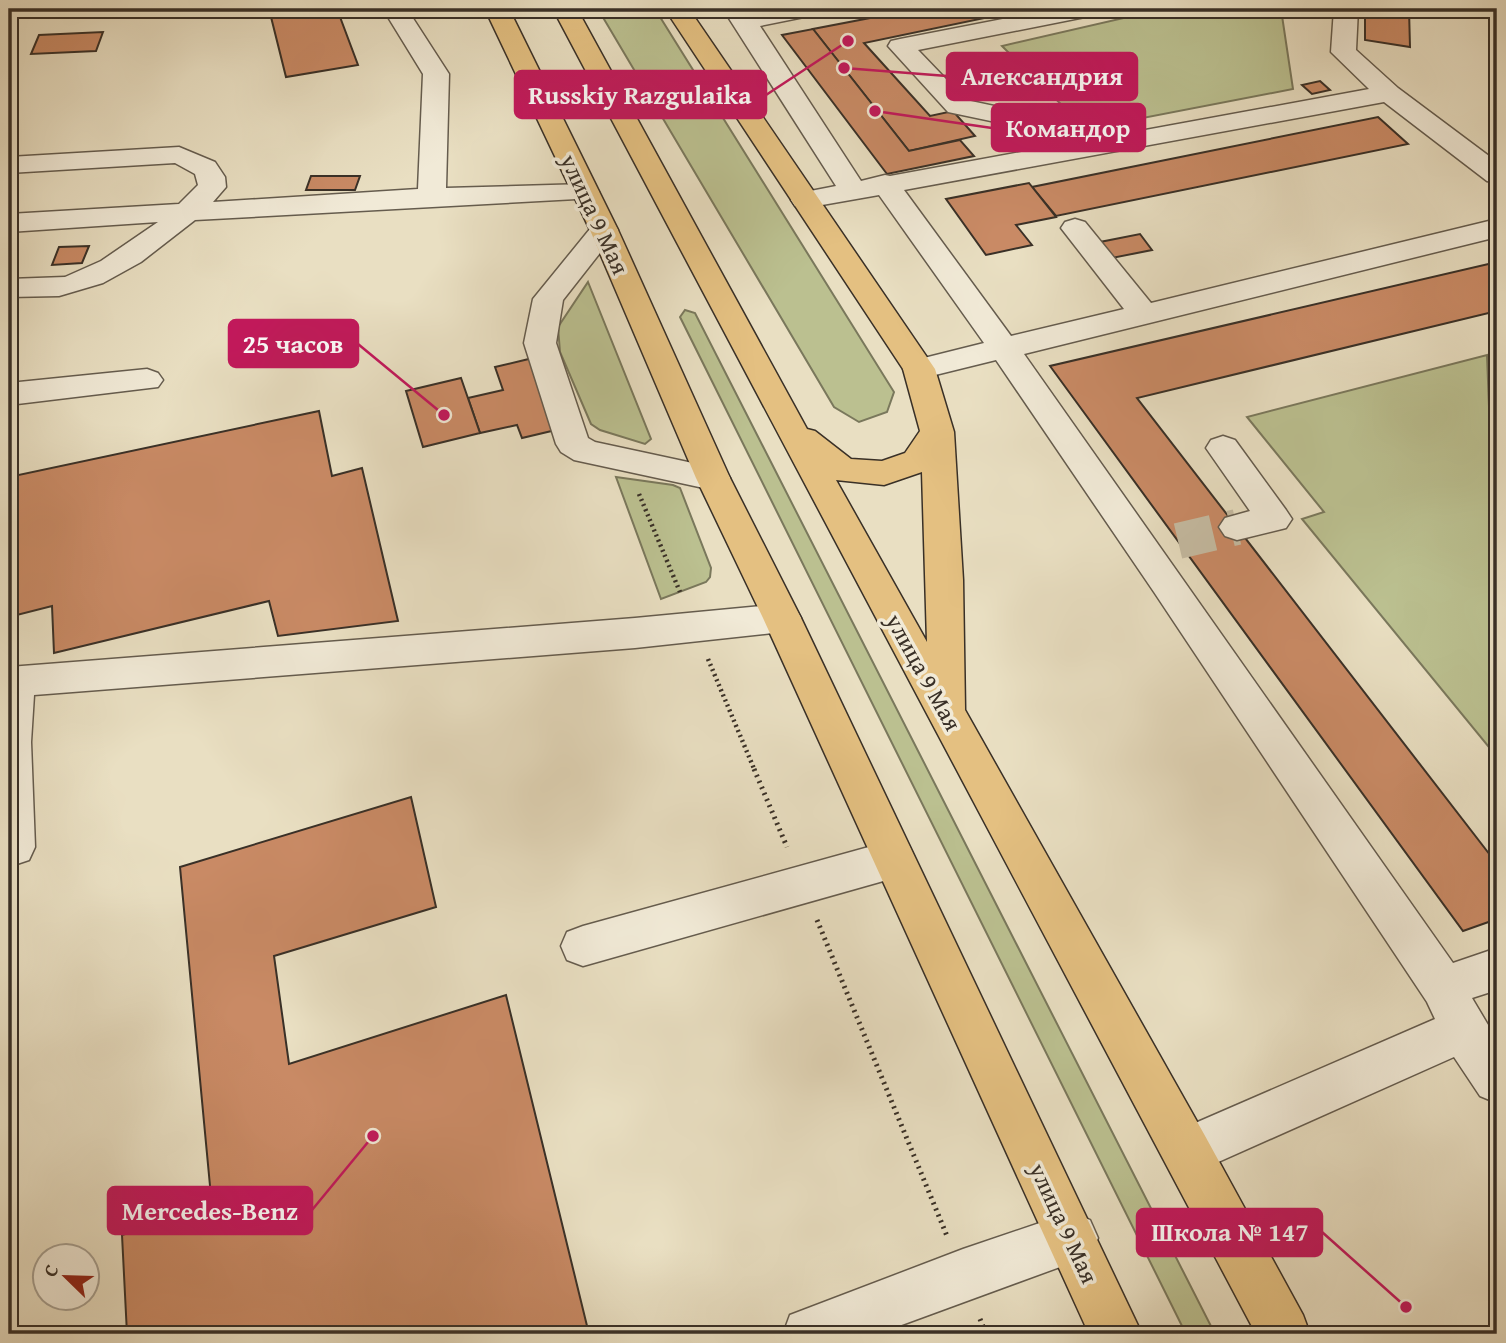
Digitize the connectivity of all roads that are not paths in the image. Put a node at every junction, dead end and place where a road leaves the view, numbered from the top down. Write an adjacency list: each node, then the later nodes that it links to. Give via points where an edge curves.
1 (395, 9): 16 (street, via 436,74)
2 (497, 9): 15 (main road, улица 9 Мая)
3 (565, 9): 29 (main road, улица 9 Мая)
4 (677, 9): 17 (main road)
5 (811, 9): 8 (street)
6 (1090, 9): 10 (street, via 900,46 957,106 1033,122)
7 (1346, 9): 9 (street, via 1343,52)
8 (740, 15): 14 (street)
9 (1388, 93): 10 (street); 12 (street)
10 (1061, 151): 13 (street)
11 (9, 165): 18 (street, via 179,155 205,167 211,177 212,187)
12 (1497, 175)
13 (885, 183): 14 (street); 25 (street)
14 (852, 189): 17 (street)
15 (585, 192): 16 (street); 22 (main road, улица 9 Мая)
16 (432, 197): 18 (street)
17 (805, 200): 26 (main road)
18 (189, 212): 19 (street); 23 (street, via 114,266 72,284)
19 (9, 223)
20 (1075, 228): 24 (street)
21 (1497, 228): 24 (street)
22 (604, 230): 32 (main road, улица 9 Мая); 32 (street, via 548,299 540,343 573,444 586,452)
23 (9, 288)
24 (1145, 316): 25 (street)
25 (1004, 348): 26 (street); 41 (street, via 1162,546)
26 (919, 369): 30 (main road)
27 (147, 380): 28 (street)
28 (9, 394)
29 (791, 430): 30 (main road, via 843,470 884,474 917,461); 36 (main road, улица 9 Мая)
30 (937, 432): 36 (main road)
31 (1223, 448): 33 (street, via 1275,519)
32 (713, 478): 34 (main road, улица 9 Мая)
33 (1237, 527)
34 (782, 618): 35 (street); 38 (main road, улица 9 Мая)
35 (12, 682): 37 (street)
36 (947, 712): 44 (main road, улица 9 Мая)
37 (14, 847)
38 (894, 859): 39 (street); 45 (main road, улица 9 Мая)
39 (583, 946)
40 (1497, 969): 41 (street)
41 (1443, 987): 42 (street)
42 (1463, 1030): 43 (street); 44 (street)
43 (1497, 1080)
44 (1187, 1151): 48 (main road, улица 9 Мая)
45 (1072, 1238): 46 (street); 47 (main road, улица 9 Мая)
46 (810, 1334)
47 (1116, 1334)
48 (1284, 1334)

